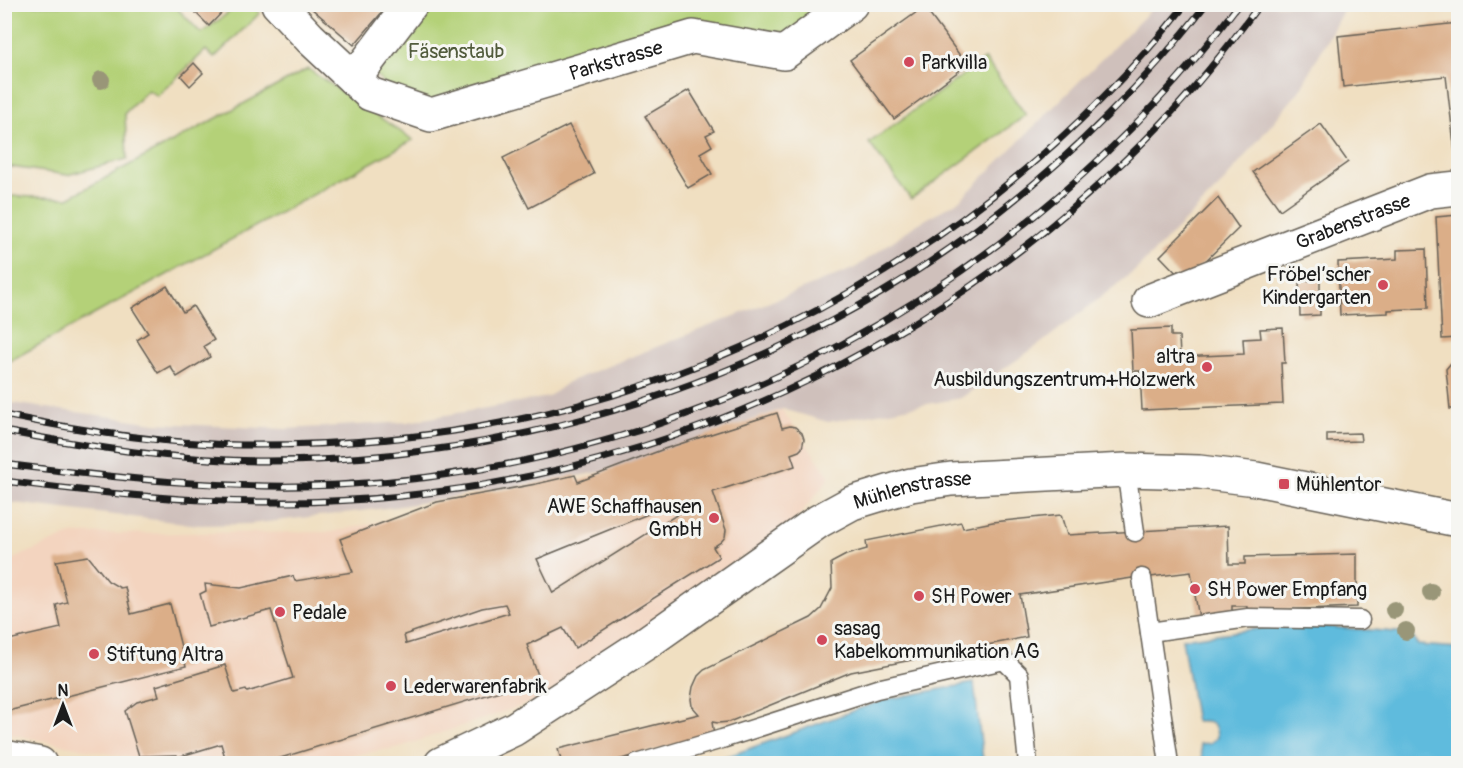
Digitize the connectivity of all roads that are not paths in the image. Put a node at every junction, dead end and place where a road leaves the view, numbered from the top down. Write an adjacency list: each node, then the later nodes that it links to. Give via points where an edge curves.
1 (278, 4): 4 (main road)
2 (411, 4): 4 (main road)
3 (851, 4): 4 (main road, Parkstrasse, via 784,53 693,37 431,115)
4 (362, 87)
5 (1458, 188): 6 (main road, Grabenstrasse, via 1430,191)
6 (1149, 301)
7 (1126, 470): 8 (main road, Mühlenstrasse, via 1199,472 1256,479); 9 (lane); 15 (main road, Mühlenstrasse, via 951,479 911,485 852,503 819,521 646,643 514,729)
8 (1458, 520)
9 (1135, 532)
10 (1142, 578): 12 (lane)
11 (1360, 620): 12 (lane, via 1248,618)
12 (1150, 632): 18 (lane)
13 (4, 757): 14 (main road)
14 (40, 764)
15 (441, 764)
16 (637, 764): 17 (lane, via 877,689 1004,660 1019,675)
17 (1028, 764)
18 (1168, 764)

